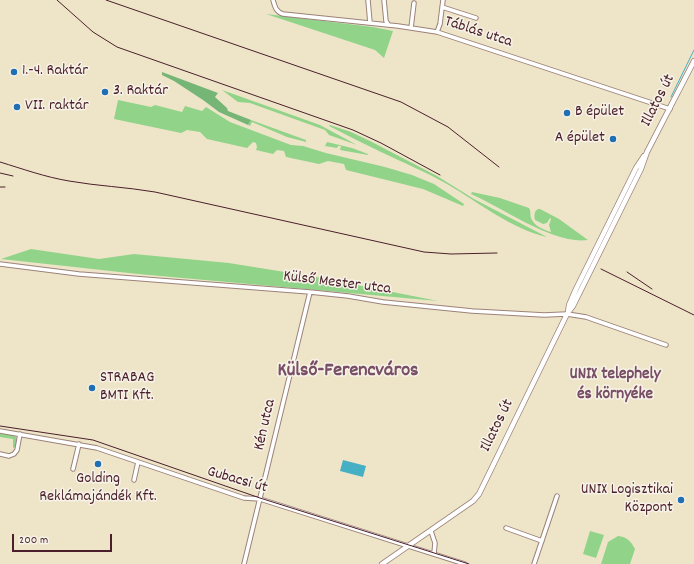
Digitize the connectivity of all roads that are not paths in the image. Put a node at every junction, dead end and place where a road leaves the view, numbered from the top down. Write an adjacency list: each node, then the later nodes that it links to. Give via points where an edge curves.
1 (273, 0): 8 (street, Táblás utca, via 280,13 286,15)
2 (368, 0): 8 (street)
3 (384, 0): 9 (street, via 386,21)
4 (443, 0): 6 (street)
5 (414, 3): 10 (street)
6 (442, 8): 7 (street); 11 (street)
7 (476, 18)
8 (370, 23): 9 (street, Táblás utca)
9 (389, 25): 10 (street, Táblás utca)
10 (411, 28): 11 (street, Táblás utca)
11 (437, 32): 13 (street, Táblás utca)
12 (694, 61): 13 (street, Illatos út)
13 (670, 109): 16 (street, Illatos út)
14 (0, 264): 15 (street, Külső Mester utca, via 79,274)
15 (310, 292): 16 (street, Külső Mester utca, via 472,311); 26 (street, Kén utca)
16 (567, 314): 17 (street, Külső Mester utca, via 586,317); 28 (street, Illatos út, via 479,494)
17 (666, 345)
18 (0, 431): 19 (street, Gubacsi út)
19 (20, 434): 20 (street, Gubacsi út); 21 (street, via 14,454)
20 (79, 444): 22 (street, Gubacsi út); 23 (street)
21 (0, 454)
22 (138, 462): 24 (street); 26 (street, Gubacsi út, via 244,498)
23 (73, 469)
24 (134, 480)
25 (557, 496): 29 (street)
26 (260, 499): 30 (street, Gubacsi út); 32 (street, Kén utca)
27 (506, 528): 29 (street)
28 (431, 531): 30 (street, Illatos út); 31 (street, via 435,543)
29 (542, 541): 35 (street)
30 (409, 546): 31 (street, Gubacsi út); 33 (street, Illatos út)
31 (434, 554): 34 (street, Gubacsi út)
32 (244, 564)
33 (382, 564)
34 (465, 564)
35 (534, 564)

